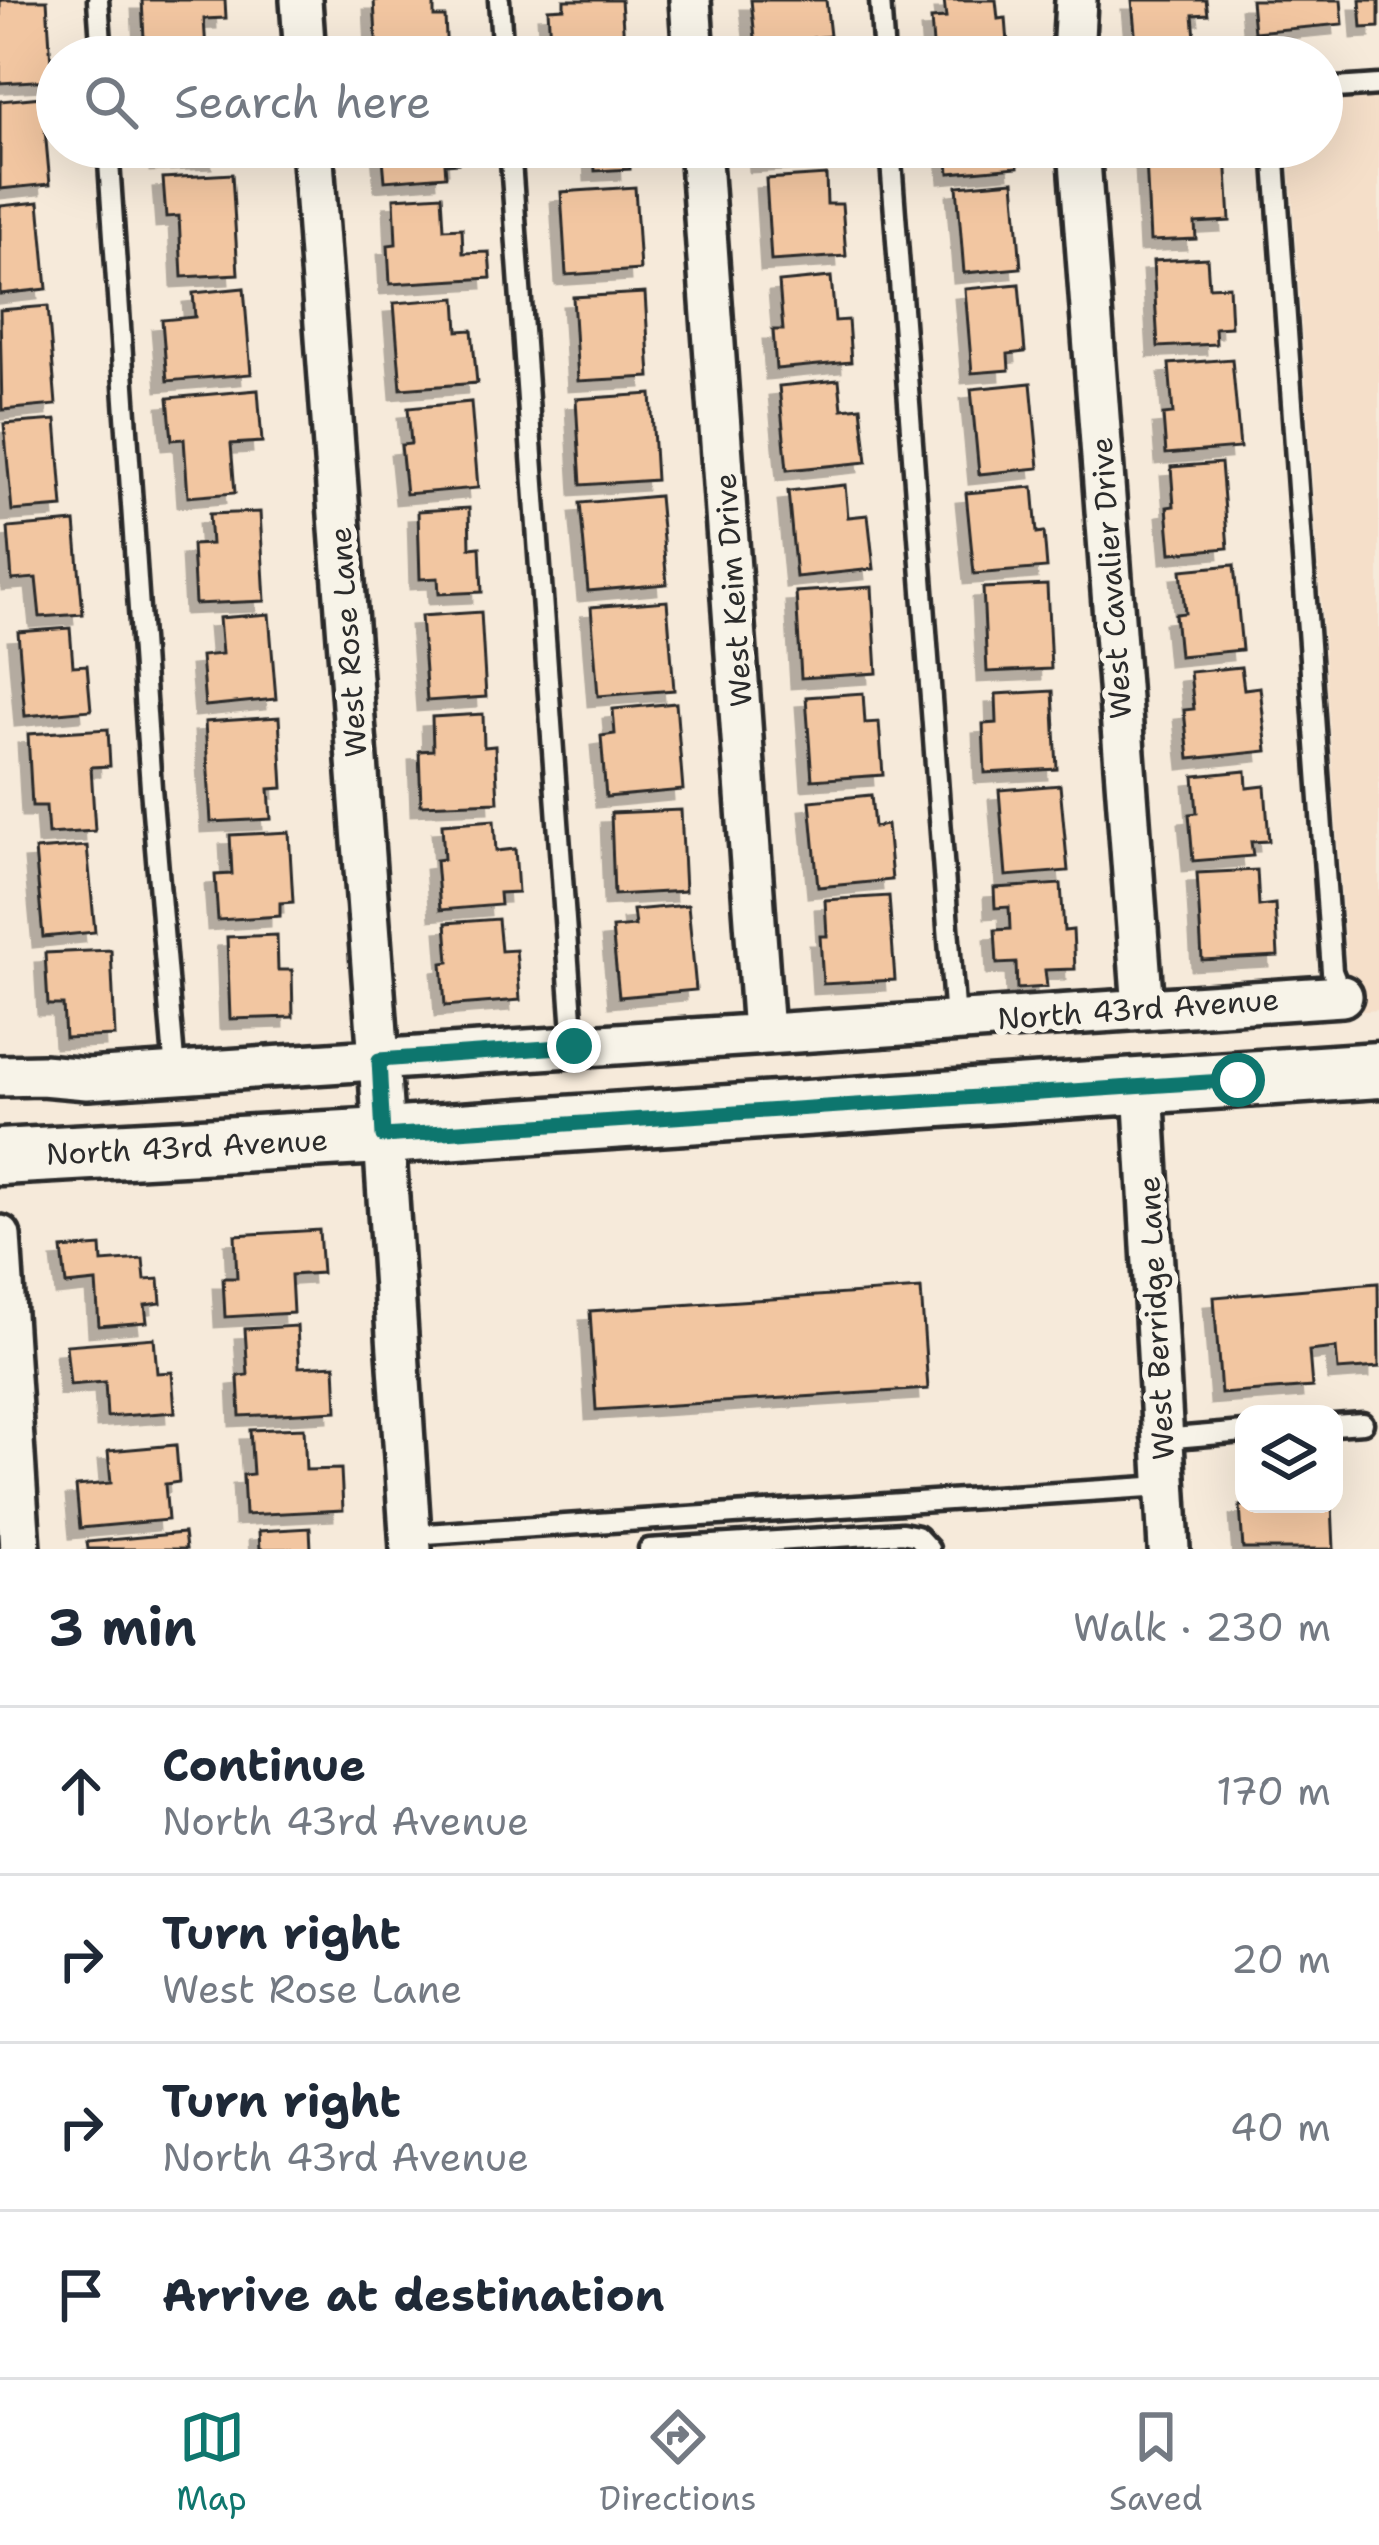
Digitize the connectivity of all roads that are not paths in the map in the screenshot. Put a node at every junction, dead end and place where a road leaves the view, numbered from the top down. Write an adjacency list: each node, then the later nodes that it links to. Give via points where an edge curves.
1 (98, 0): 7 (lane)
2 (301, 0): 8 (street)
3 (499, 0): 9 (lane)
4 (690, 0): 10 (street)
5 (880, 0): 11 (lane)
6 (1076, 0): 12 (street)
7 (101, 36)
8 (304, 36)
9 (502, 36)
10 (693, 36)
11 (883, 36)
12 (1073, 36)
13 (1379, 85): 14 (lane)
14 (1343, 88)
15 (109, 168): 29 (lane)
16 (314, 168): 27 (street, West Rose Lane)
17 (511, 168): 26 (lane)
18 (702, 168): 25 (street, West Keim Drive)
19 (892, 168): 24 (lane)
20 (1081, 168): 23 (street, West Cavalier Drive)
21 (1276, 168): 22 (lane, via 1333,971)
22 (1342, 996): 23 (street, North 43rd Avenue)
23 (1143, 1009): 24 (street, North 43rd Avenue)
24 (956, 1021): 25 (street, North 43rd Avenue)
25 (764, 1033): 26 (street, North 43rd Avenue)
26 (574, 1046): 27 (street, North 43rd Avenue)
27 (379, 1060): 29 (street, North 43rd Avenue); 32 (street, West Rose Lane)
28 (1379, 1070): 31 (main road, North 43rd Avenue)
29 (175, 1073): 30 (street, North 43rd Avenue)
30 (0, 1076)
31 (1143, 1086): 32 (main road, North 43rd Avenue); 38 (street, West Berridge Lane)
32 (383, 1136): 33 (main road, North 43rd Avenue); 40 (street)
33 (0, 1157)
34 (0, 1236): 41 (street)
35 (1363, 1423): 36 (lane)
36 (1343, 1424)
37 (1235, 1433): 38 (lane)
38 (1162, 1438): 39 (street, West Berridge Lane)
39 (1164, 1486): 40 (lane); 44 (street, West Berridge Lane)
40 (410, 1542)
41 (20, 1549)
42 (649, 1549): 43 (lane, via 902,1532)
43 (929, 1549)
44 (1169, 1549)

